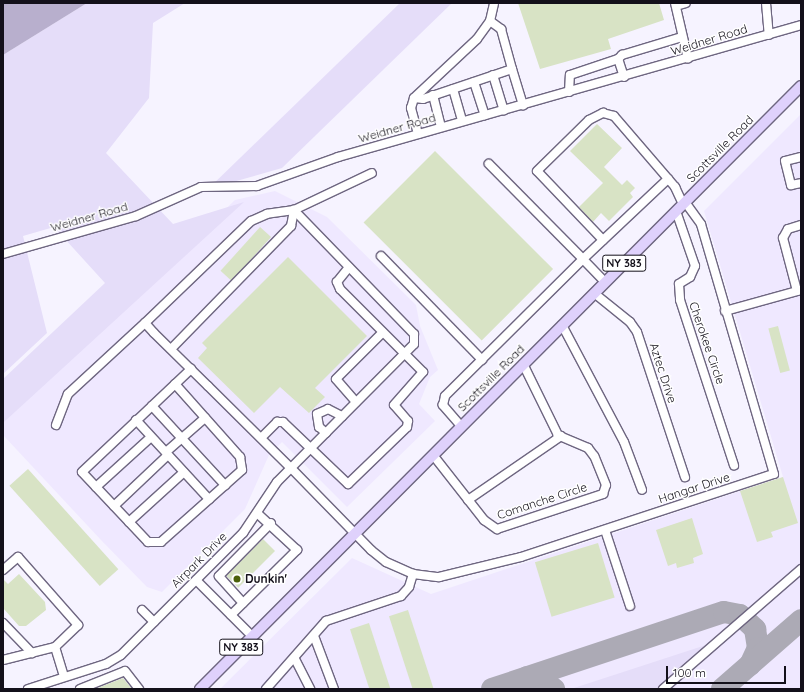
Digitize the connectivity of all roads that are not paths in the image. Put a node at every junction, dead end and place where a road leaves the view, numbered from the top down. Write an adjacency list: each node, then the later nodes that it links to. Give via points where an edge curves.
1 (494, 3): 5 (street)
2 (686, 3): 4 (street)
3 (766, 3): 7 (street)
4 (676, 5): 8 (street)
5 (490, 21): 11 (street, via 501,29); 19 (street, via 477,39)
6 (801, 25): 7 (street, Weidner Road)
7 (769, 35): 10 (street, Weidner Road)
8 (682, 37): 9 (street, via 626,53); 10 (street)
9 (618, 59): 13 (street); 17 (street, via 570,76)
10 (688, 59): 13 (street, Weidner Road)
11 (512, 69): 12 (street); 20 (street)
12 (493, 75): 14 (street); 21 (street)
13 (624, 77): 17 (street, Weidner Road)
14 (474, 82): 16 (street); 22 (street)
15 (801, 86): 31 (main road, Scottsville Road / NY 383)
16 (453, 89): 18 (street); 23 (street)
17 (569, 92): 20 (street, Weidner Road)
18 (433, 95): 19 (street); 24 (street)
19 (414, 98): 25 (street, via 412,108)
20 (523, 105): 21 (street, Weidner Road)
21 (504, 110): 22 (street, Weidner Road)
22 (485, 115): 23 (street, Weidner Road)
23 (462, 121): 24 (street, Weidner Road)
24 (442, 127): 25 (street, Weidner Road)
25 (418, 134): 35 (street, Weidner Road, via 257,186 201,187 136,216)
26 (801, 157): 30 (street, via 785,161 791,185)
27 (489, 164): 37 (street)
28 (372, 173): 32 (street)
29 (668, 178): 31 (street); 34 (street); 34 (street, via 614,116 604,113 589,120 537,171)
30 (801, 183)
31 (681, 206): 39 (main road, Scottsville Road / NY 383); 42 (street, Hangar Drive, via 701,224); 67 (street, Cherokee Circle, via 695,266 690,277 679,284 680,300)
32 (294, 210): 38 (street, Airpark Drive); 43 (street, via 273,212 251,221); 46 (street, via 291,226)
33 (801, 225): 40 (street, via 788,229 783,238)
34 (603, 240): 37 (street)
35 (3, 254)
36 (381, 256): 48 (street)
37 (583, 260): 39 (street); 48 (street)
38 (349, 267): 45 (street, via 338,285); 47 (street, Airpark Drive, via 414,334 414,344)
39 (605, 282): 41 (main road, Scottsville Road / NY 383)
40 (799, 291): 42 (street)
41 (594, 293): 44 (main road, Scottsville Road / NY 383); 70 (street, Aztec Drive, via 630,322 637,332)
42 (725, 311): 80 (street, Hangar Drive, via 774,474)
43 (145, 323): 46 (street); 57 (street, via 68,394)
44 (562, 325): 49 (main road, Scottsville Road / NY 383); 73 (street, via 624,442)
45 (383, 332): 47 (street); 52 (street, via 336,379)
46 (171, 349): 50 (street)
47 (404, 353): 52 (street, Airpark Drive); 64 (street, via 423,372 394,405 405,417 408,427 348,484)
48 (482, 360): 58 (street, via 445,396 443,405)
49 (523, 364): 58 (main road, Scottsville Road / NY 383); 60 (street)
50 (191, 369): 51 (street); 63 (street)
51 (175, 384): 53 (street); 55 (street)
52 (356, 402): 54 (street, Airpark Drive)
53 (152, 406): 56 (street); 62 (street)
54 (342, 416): 59 (street, Airpark Drive); 59 (street, via 328,409 317,414 319,427)
55 (205, 418): 62 (street); 71 (street, via 240,457 242,470)
56 (136, 420): 61 (street); 72 (street, via 82,472)
57 (56, 425)
58 (461, 426): 66 (main road, Scottsville Road / NY 383)
59 (326, 433): 64 (street, Airpark Drive)
60 (561, 436): 75 (street); 75 (street, Comanche Circle, via 588,448 594,456 606,485 603,494 496,529 484,520)
61 (151, 437): 65 (street); 72 (street)
62 (182, 438): 65 (street); 71 (street)
63 (260, 438): 64 (street, via 280,421); 68 (street)
64 (309, 450): 68 (street, Airpark Drive)
65 (167, 454): 69 (street); 76 (street)
66 (433, 455): 75 (street, Comanche Circle); 81 (main road, Scottsville Road / NY 383)
67 (734, 465)
68 (291, 468): 77 (street, Airpark Drive, via 270,490); 81 (street)
69 (184, 472): 74 (street); 78 (street)
70 (685, 478)
71 (225, 484): 74 (street)
72 (96, 487): 76 (street)
73 (642, 490)
74 (209, 499): 78 (street, via 161,542 148,542)
75 (468, 500)
76 (114, 506): 78 (street)
77 (258, 514): 79 (street); 85 (street, Airpark Drive)
78 (129, 522)
79 (271, 523): 86 (street, via 219,576); 86 (street, via 297,550)
80 (605, 530): 84 (street, Hangar Drive, via 460,574 440,577); 87 (street)
81 (355, 533): 84 (street, Hangar Drive, via 381,559); 92 (main road, Scottsville Road / NY 383)
82 (801, 569): 106 (street)
83 (3, 570): 94 (street, via 18,557 78,625)
84 (413, 574): 93 (street, via 409,587 401,596 329,620)
85 (196, 580): 89 (street); 90 (street, Airpark Drive)
86 (243, 603): 89 (street)
87 (630, 606)
88 (142, 610): 90 (street)
89 (231, 615): 92 (street)
90 (154, 622): 98 (street, Airpark Drive, via 111,662)
91 (3, 623): 95 (street)
92 (252, 636): 102 (main road, Scottsville Road / NY 383)
93 (314, 636): 96 (street); 105 (street)
94 (55, 647): 95 (street); 98 (street)
95 (32, 653): 97 (street)
96 (295, 659): 103 (street); 104 (street)
97 (3, 660)
98 (64, 678): 99 (street, Airpark Drive)
99 (28, 689)
100 (80, 689): 101 (street, via 125,671)
101 (139, 689)
102 (200, 689)
103 (266, 689)
104 (310, 689)
105 (334, 689)
106 (664, 689)

